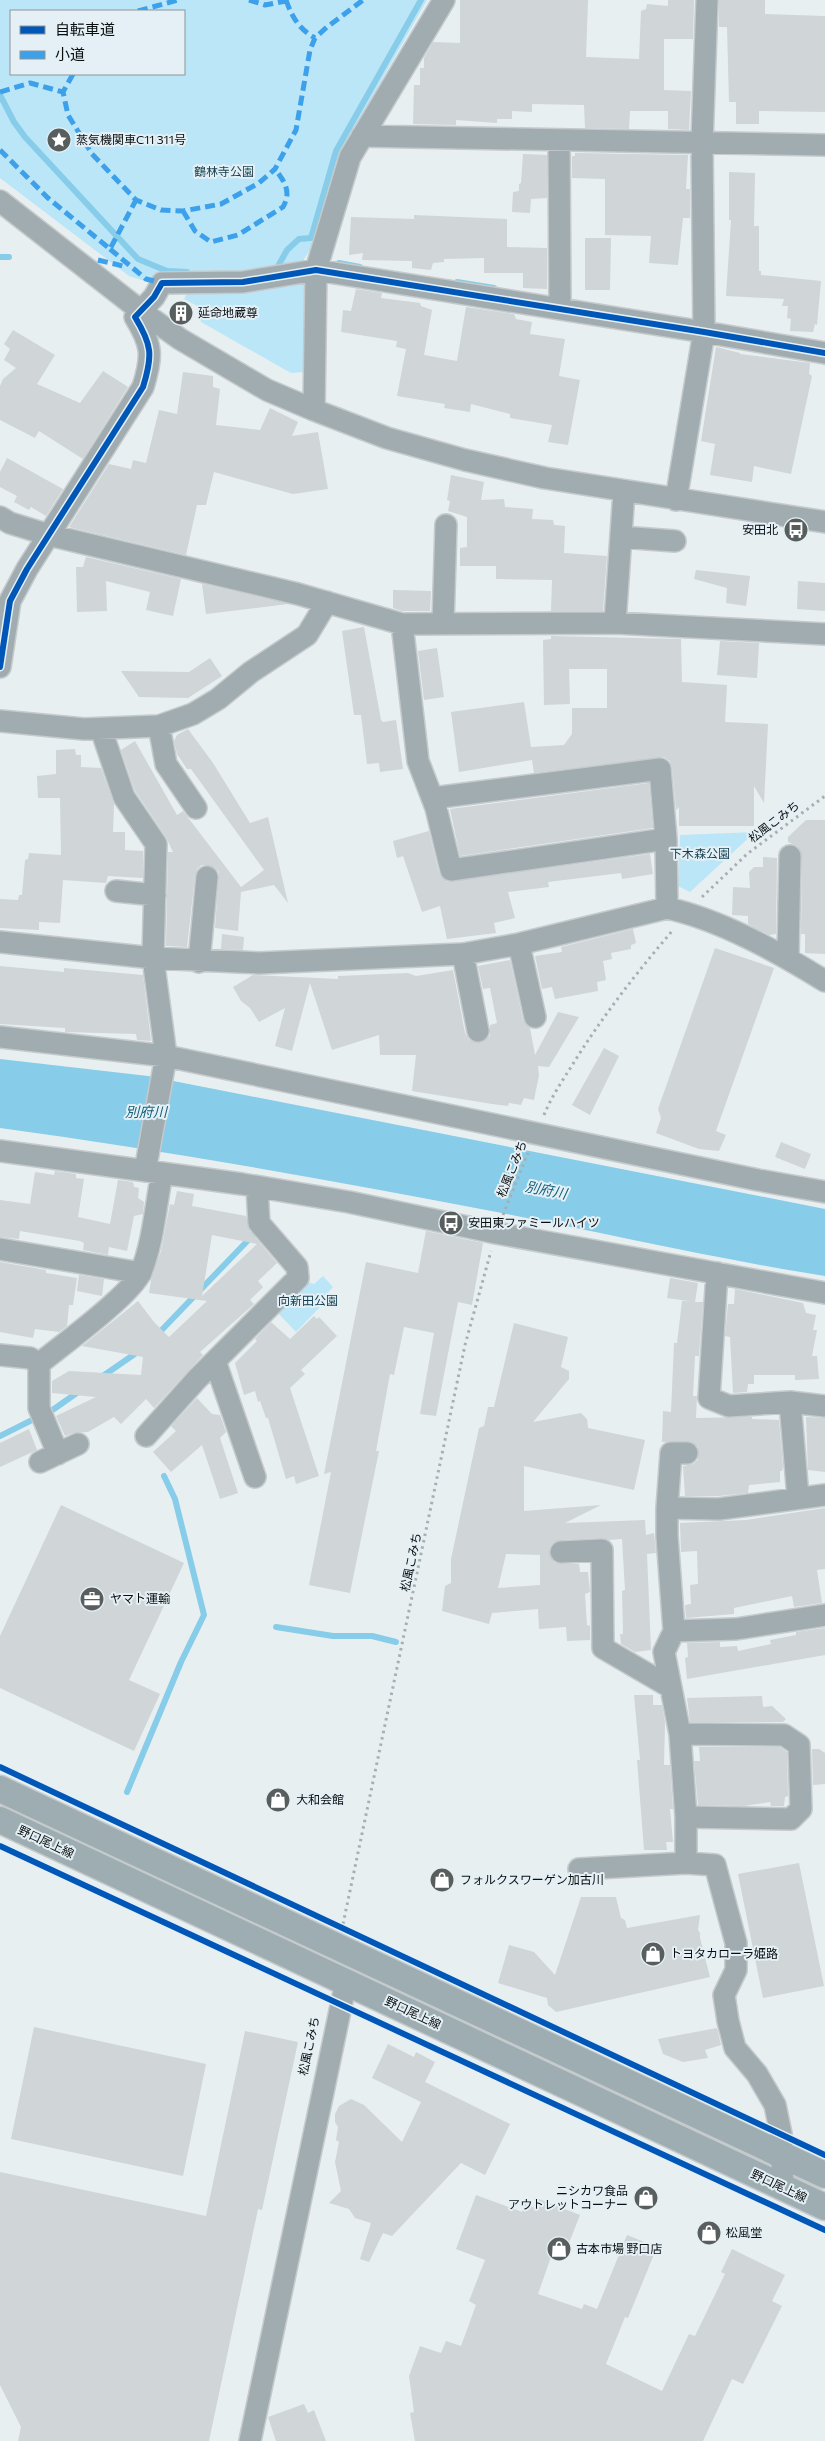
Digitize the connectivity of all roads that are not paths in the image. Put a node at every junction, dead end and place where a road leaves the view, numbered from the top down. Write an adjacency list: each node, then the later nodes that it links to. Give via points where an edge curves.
1 (444, 0): 3 (street)
2 (707, 0): 5 (street)
3 (362, 136): 4 (street); 8 (street, via 350,157)
4 (559, 140): 5 (street); 9 (street)
5 (702, 143): 6 (street); 11 (street)
6 (825, 145)
7 (0, 201): 10 (street)
8 (316, 270): 9 (street); 10 (street, via 244,282 162,283); 13 (street)
9 (560, 302): 11 (street)
10 (141, 311): 13 (street, via 180,339 267,390); 19 (street, via 135,317 149,339 150,367 143,386)
11 (704, 326): 12 (street); 15 (street)
12 (825, 353)
13 (314, 410): 14 (street, via 387,438 465,460)
14 (624, 491): 15 (street); 20 (street)
15 (676, 500): 17 (street)
16 (0, 517): 19 (street)
17 (825, 522)
18 (446, 525): 25 (street)
19 (49, 535): 22 (street); 27 (street, via 10,602)
20 (620, 537): 21 (street); 23 (street)
21 (675, 541)
22 (327, 602): 24 (street); 29 (street, via 307,635 251,672 218,699 193,714)
23 (615, 623): 25 (street); 26 (street)
24 (402, 624): 25 (street); 31 (street, via 418,761)
25 (443, 624)
26 (825, 634)
27 (0, 667)
28 (0, 720): 30 (street)
29 (159, 726): 30 (street); 32 (street, via 166,764)
30 (101, 729): 37 (street, via 124,797 156,844)
31 (433, 798): 33 (street, via 450,870); 33 (street, via 660,769)
32 (196, 808)
33 (666, 839): 38 (street)
34 (790, 856): 43 (street)
35 (207, 877): 44 (street)
36 (116, 891): 37 (street)
37 (155, 896): 42 (street)
38 (667, 908): 40 (street); 43 (street, via 688,912)
39 (0, 942): 42 (street)
40 (519, 944): 41 (street); 46 (street)
41 (462, 954): 44 (street, via 259,963); 47 (street)
42 (152, 958): 44 (street); 49 (street)
43 (788, 958): 45 (street)
44 (198, 962)
45 (825, 981)
46 (535, 1017)
47 (478, 1031)
48 (0, 1036): 49 (street)
49 (166, 1056): 51 (street); 53 (street)
50 (0, 1151): 51 (street)
51 (153, 1172): 52 (street); 55 (street, via 146,1256)
52 (257, 1186): 56 (street); 59 (street, via 258,1223 297,1267 298,1278)
53 (825, 1192)
54 (0, 1249): 55 (street)
55 (141, 1273): 60 (street, via 128,1291)
56 (717, 1273): 57 (street); 61 (street, via 709,1398 729,1406)
57 (825, 1293)
58 (0, 1355): 60 (street, via 30,1358)
59 (215, 1361): 63 (street); 66 (street)
60 (39, 1364): 64 (street, via 42,1416 49,1458)
61 (790, 1402): 62 (street); 68 (street)
62 (825, 1406)
63 (146, 1436)
64 (78, 1444)
65 (688, 1453): 69 (street, via 671,1453)
66 (255, 1477)
67 (825, 1495): 68 (street)
68 (798, 1497): 69 (street, via 777,1503 719,1509)
69 (667, 1508): 72 (street)
70 (561, 1552): 73 (street, via 602,1550 603,1648)
71 (825, 1615): 72 (street, via 736,1629)
72 (674, 1631): 73 (street, via 664,1652)
73 (670, 1687): 74 (street)
74 (680, 1734): 76 (street); 76 (street, via 784,1735 799,1745 801,1809 791,1819)
75 (0, 1789): 81 (main road)
76 (686, 1817): 78 (street)
77 (0, 1820): 80 (main road, 野口尾上線)
78 (686, 1863): 79 (street); 81 (street, via 715,1865 736,1943 736,1970 724,1995 728,2021 735,2048 757,2074 775,2105)
79 (579, 1869)
80 (346, 1982): 83 (main road, 野口尾上線); 85 (street)
81 (782, 2155): 82 (main road); 83 (street)
82 (825, 2175)
83 (783, 2188): 84 (main road, 野口尾上線)
84 (825, 2207)
85 (250, 2441)

